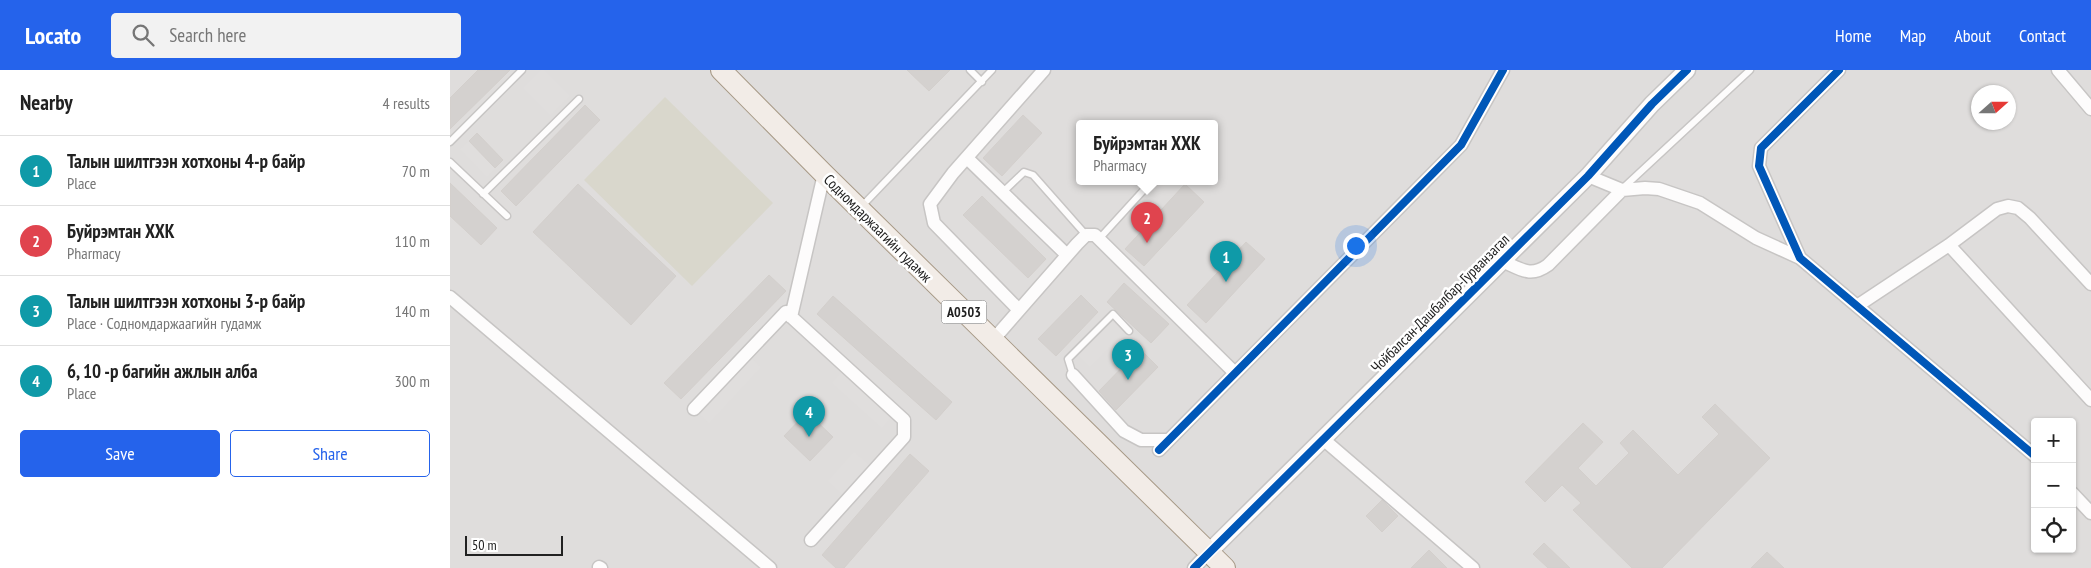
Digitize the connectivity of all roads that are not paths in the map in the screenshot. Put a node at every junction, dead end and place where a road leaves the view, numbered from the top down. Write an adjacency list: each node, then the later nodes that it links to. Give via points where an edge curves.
1 (522, 70): 14 (lane)
2 (721, 70): 17 (main road, Содномдаржаагийн гудамж / A0503)
3 (970, 70): 11 (lane)
4 (992, 70): 11 (lane)
5 (1044, 70): 15 (street)
6 (1504, 70): 37 (street, via 1461,145)
7 (1687, 70): 18 (street, Чойбалсан-Дашбалбар-Гурванзагал)
8 (1750, 70): 20 (lane)
9 (1839, 70): 28 (street, via 1761,148 1758,166)
10 (2058, 70): 13 (street)
11 (982, 82): 23 (lane)
12 (579, 99): 22 (lane)
13 (2091, 109)
14 (450, 142)
15 (967, 158): 21 (street); 33 (street, via 930,204 934,223)
16 (450, 162): 22 (lane)
17 (824, 174): 23 (main road, Содномдаржаагийн гудамж / A0503); 34 (street)
18 (1588, 176): 20 (street); 29 (street, Чойбалсан-Дашбалбар-Гурванзагал)
19 (1148, 185): 25 (lane)
20 (1622, 190): 28 (street, via 1659,189 1700,203 1756,238); 29 (street, via 1539,271 1528,272)
21 (1002, 192): 25 (lane, via 1024,172 1033,175); 27 (street)
22 (483, 194): 24 (lane)
23 (859, 209): 36 (main road, Содномдаржаагийн гудамж / A0503)
24 (507, 216)
25 (1092, 237): 27 (street); 37 (street)
26 (1949, 245): 30 (street, via 1997,208 2018,208); 32 (street); 39 (street)
27 (1067, 255): 33 (street)
28 (1800, 258): 32 (street)
29 (1502, 261): 41 (street, Чойбалсан-Дашбалбар-Гурванзагал)
30 (2091, 284)
31 (450, 297): 49 (street)
32 (1857, 306): 44 (street)
33 (1019, 310): 36 (street)
34 (791, 317): 40 (street, via 786,312); 47 (street, via 904,420 904,437)
35 (1129, 331): 38 (lane, via 1113,314 1068,359)
36 (993, 340): 48 (main road, Содномдаржаагийн гудамж / A0503)
37 (1235, 373): 42 (street)
38 (1073, 376): 42 (street, via 1124,431 1141,440)
39 (2091, 400)
40 (694, 409)
41 (1323, 439): 48 (street, Чойбалсан-Дашбалбар-Гурванзагал); 52 (street)
42 (1169, 440): 43 (street)
43 (1159, 450)
44 (2031, 453)
45 (2076, 497): 46 (street)
46 (2091, 513)
47 (811, 540)
48 (1209, 552): 50 (street); 51 (main road, A0503)
49 (770, 568)
50 (1194, 568)
51 (1225, 568)
52 (1473, 568)

